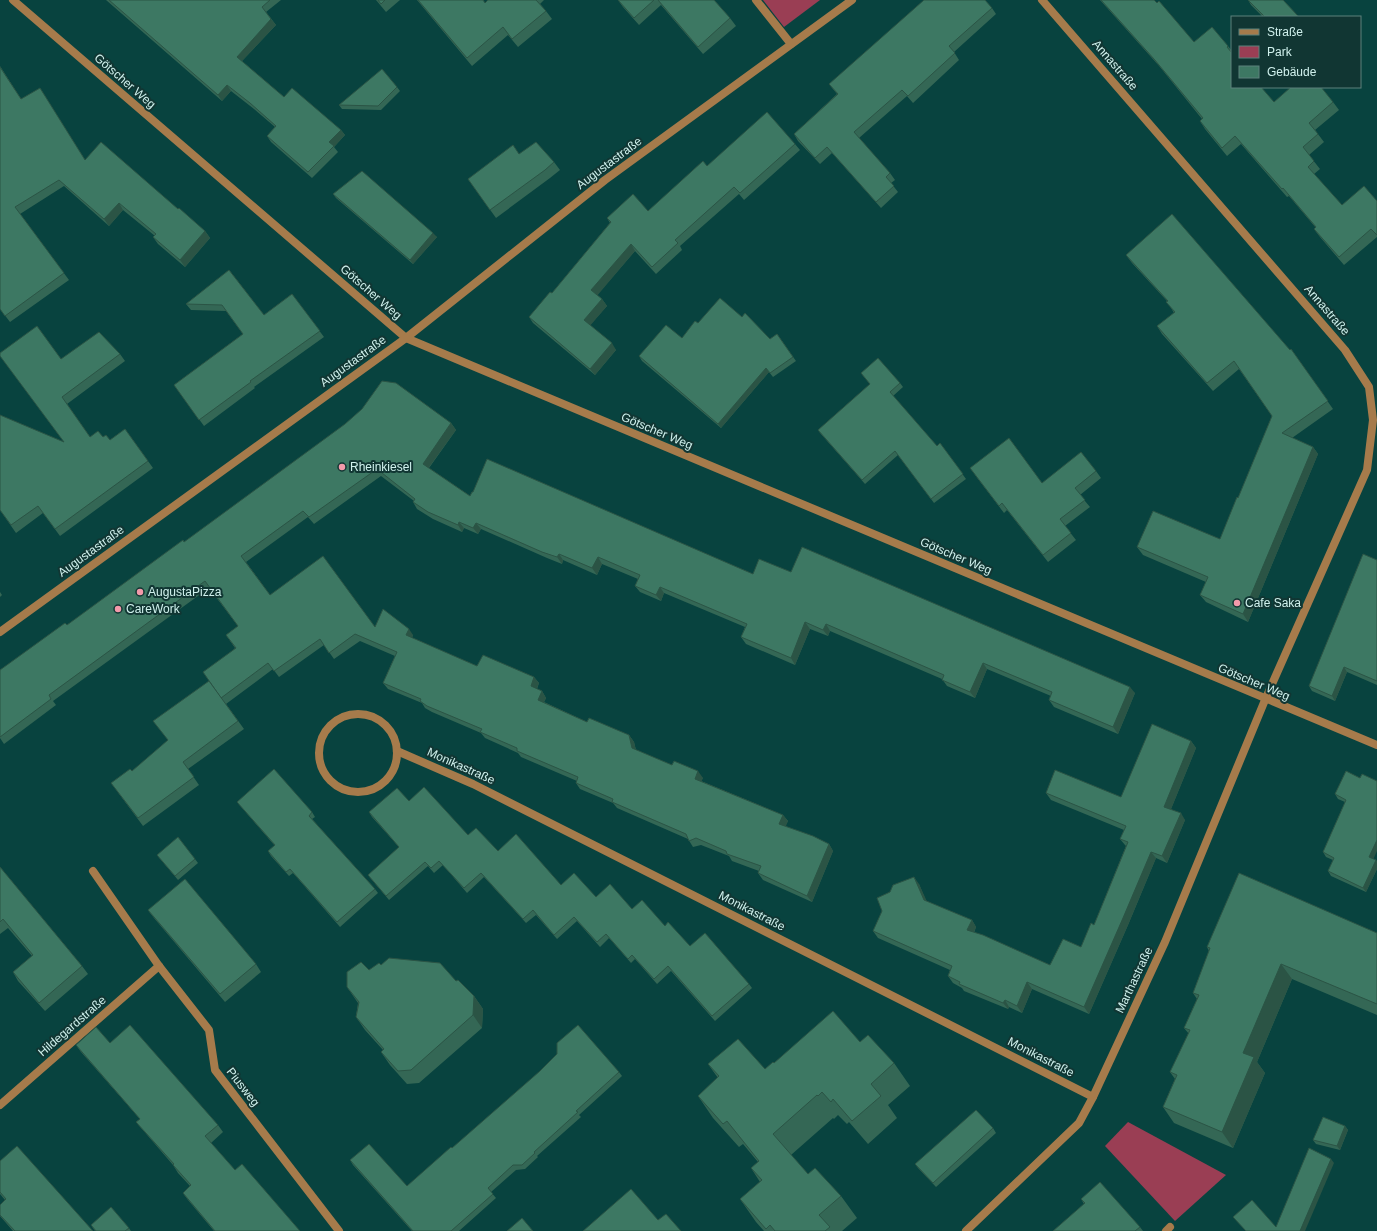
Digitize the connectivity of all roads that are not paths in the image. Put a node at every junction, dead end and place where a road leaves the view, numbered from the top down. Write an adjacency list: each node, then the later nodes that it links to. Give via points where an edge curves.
1 (13, 0): 6 (street, Götscher Weg)
2 (756, 0): 5 (street)
3 (852, 0): 5 (street, Augustastraße)
4 (1042, 0): 8 (street, Annastraße, via 1345,350 1369,386 1373,420 1367,470)
5 (791, 44): 6 (street, Augustastraße, via 605,180)
6 (406, 338): 7 (street, Augustastraße); 8 (street, Götscher Weg)
7 (0, 632)
8 (1265, 700): 9 (street, Götscher Weg); 13 (street, Marthastraße, via 1165,942)
9 (1377, 746)
10 (397, 751): 10 (street, via 396,763 391,774 372,790 360,792 336,785 322,765 319,753 326,730 340,719 357,714 369,715 380,720 395,739); 13 (street, Monikastraße, via 473,784)
11 (93, 871): 12 (street, Piusweg)
12 (159, 966): 14 (street, Hildegardstraße); 15 (street, Piusweg, via 209,1030 215,1070)
13 (1093, 1097): 16 (street, Marthastraße, via 1079,1122)
14 (0, 1105)
15 (339, 1231)
16 (966, 1231)

